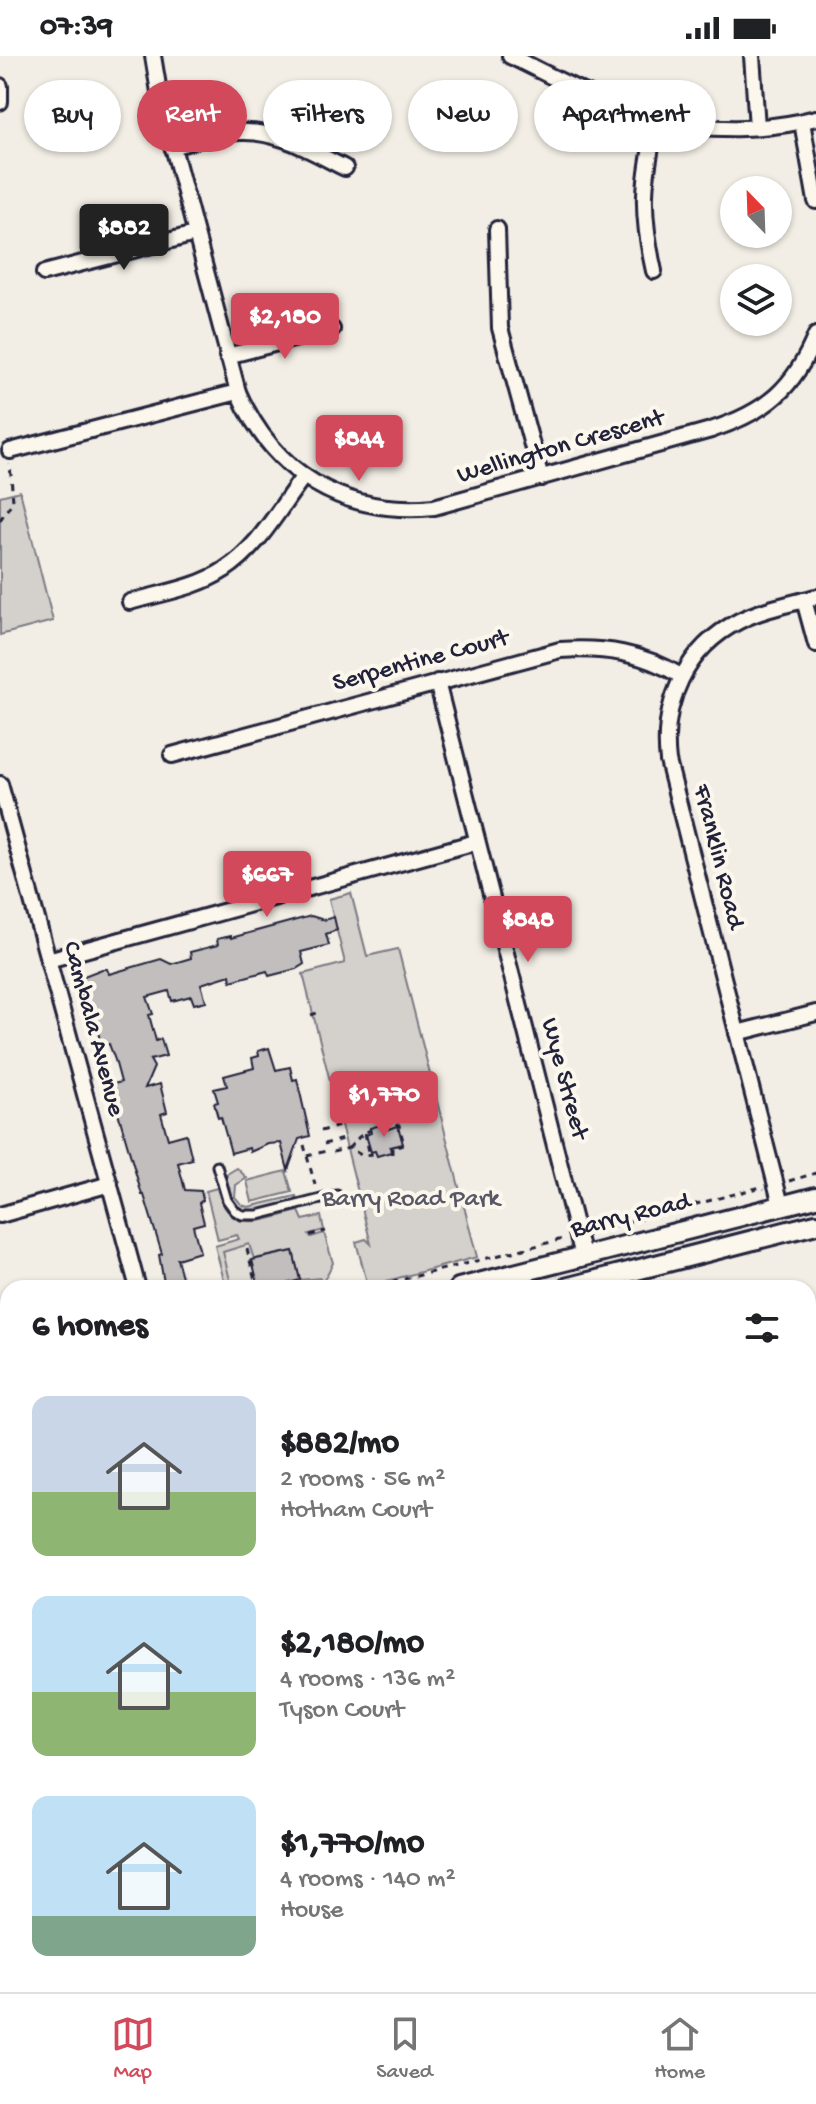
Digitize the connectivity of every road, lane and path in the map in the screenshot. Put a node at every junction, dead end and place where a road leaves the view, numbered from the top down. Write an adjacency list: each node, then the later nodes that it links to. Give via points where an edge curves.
1 (153, 56): 5 (street, Wellington Crescent)
2 (510, 56): 4 (street)
3 (752, 56): 11 (street)
4 (538, 62): 6 (street)
5 (157, 80)
6 (569, 80)
7 (0, 86): 8 (street)
8 (0, 102)
9 (809, 120): 11 (street); 16 (street)
10 (716, 127): 11 (street)
11 (757, 127)
12 (247, 134): 15 (street, via 290,142)
13 (173, 152): 18 (street, Wellington Crescent)
14 (651, 152): 19 (street, via 644,189)
15 (345, 168)
16 (816, 201)
17 (497, 229): 28 (street, via 500,328)
18 (195, 234): 20 (street); 23 (street, Wellington Crescent)
19 (654, 271)
20 (44, 273)
21 (332, 329): 23 (street)
22 (816, 335): 24 (street, Wellington Crescent)
23 (227, 356): 25 (street, Wellington Crescent)
24 (811, 361): 28 (street, Wellington Crescent, via 777,397 747,417)
25 (238, 392): 26 (street); 27 (street, Wellington Crescent, via 266,440)
26 (9, 451): 29 (path, via 13,501)
27 (304, 476): 28 (street, Wellington Crescent, via 354,501 411,510); 31 (street, via 251,547 224,570)
28 (541, 478)
29 (0, 520)
30 (810, 598): 32 (street); 33 (street, Franklin Road, via 738,622 709,642)
31 (130, 602)
32 (816, 644)
33 (681, 676): 34 (street, Serpentine Court, via 638,656 583,649 541,654); 42 (street, Franklin Road, via 666,723 668,761)
34 (437, 682): 35 (street, Serpentine Court); 37 (street, Wye Street)
35 (172, 755)
36 (0, 784): 38 (street, Cambala Avenue)
37 (476, 842): 38 (street); 71 (street, Wye Street)
38 (48, 960): 60 (street, Cambala Avenue)
39 (317, 1013): 41 (path)
40 (816, 1013): 42 (street)
41 (311, 1015)
42 (737, 1033): 62 (street, Franklin Road)
43 (382, 1118): 57 (path, via 383,1126 399,1125 404,1145 392,1148)
44 (340, 1126): 46 (path)
45 (370, 1130): 47 (path)
46 (321, 1131)
47 (365, 1133): 51 (path); 56 (path)
48 (343, 1139): 49 (path)
49 (324, 1144)
50 (304, 1145): 55 (path)
51 (349, 1148): 53 (path); 56 (path)
52 (326, 1151): 55 (path)
53 (333, 1152)
54 (376, 1154): 56 (path)
55 (307, 1156): 61 (path)
56 (370, 1156)
57 (392, 1156)
58 (217, 1166): 63 (lane, via 227,1200 242,1215)
59 (816, 1173): 62 (path)
60 (110, 1184): 66 (street); 74 (street, Cambala Avenue)
61 (315, 1185)
62 (777, 1187): 65 (street, Franklin Road); 71 (path)
63 (337, 1195)
64 (816, 1197): 65 (street, Barry Road)
65 (781, 1205): 69 (street); 73 (street, Barry Road)
66 (0, 1215)
67 (816, 1224): 69 (street, Barry Road)
68 (326, 1231): 70 (path)
69 (788, 1231): 78 (street, Barry Road)
70 (310, 1235)
71 (578, 1236): 73 (street, Wye Street); 76 (path)
72 (247, 1249): 75 (path)
73 (583, 1256): 77 (street, Barry Road)
74 (136, 1280)
75 (255, 1280)
76 (401, 1280)
77 (490, 1280)
78 (597, 1280)

